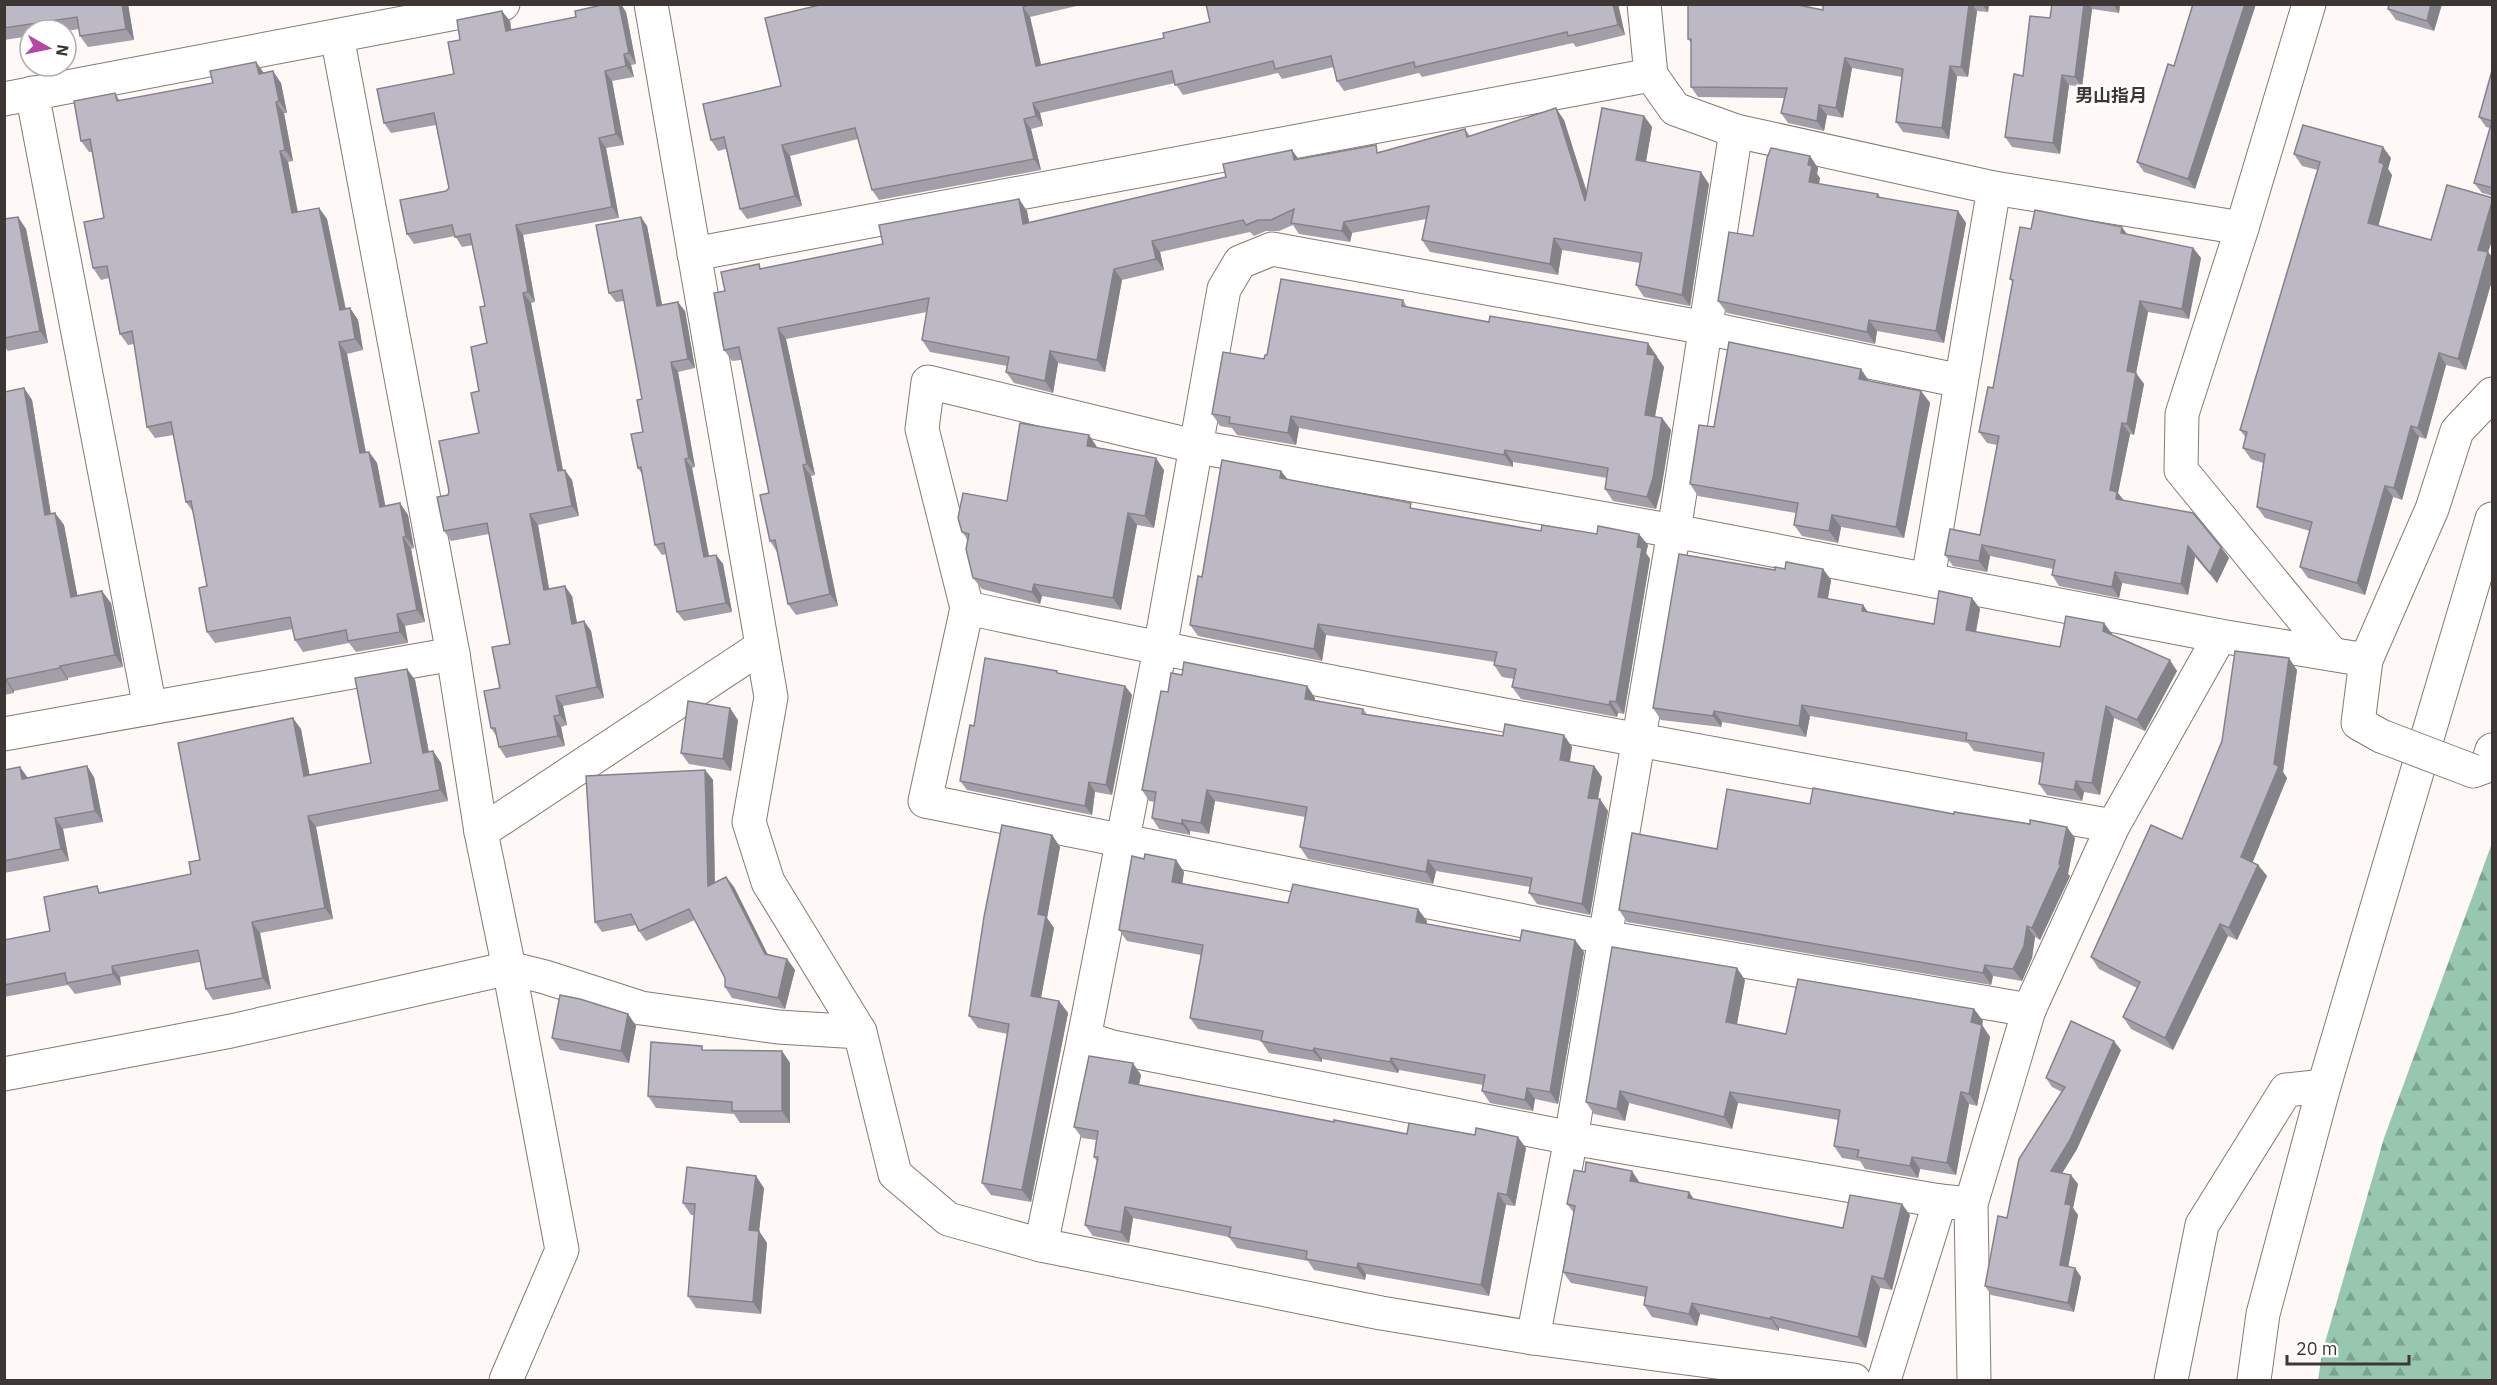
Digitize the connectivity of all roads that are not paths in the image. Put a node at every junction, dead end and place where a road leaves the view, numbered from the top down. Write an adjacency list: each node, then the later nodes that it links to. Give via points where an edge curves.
1 (503, 4): 5 (street)
2 (651, 4): 11 (street)
3 (1644, 4): 6 (street)
4 (2308, 4): 10 (street)
5 (337, 36): 7 (street); 23 (street)
6 (1651, 75): 8 (street, via 1675,109); 11 (street)
7 (18, 96): 26 (street)
8 (1736, 132): 9 (street); 12 (street)
9 (1994, 188): 10 (street); 13 (street)
10 (2242, 228): 24 (street, via 2182,414 2181,470)
11 (694, 254): 21 (street)
12 (1706, 328): 13 (street); 15 (street, via 1272,249 1240,262 1224,289); 17 (street)
13 (1961, 381): 18 (street)
14 (2493, 394): 25 (street, via 2457,431 2432,510)
15 (1198, 447): 17 (street); 19 (street, via 928,382 922,429); 22 (street)
16 (2493, 519): 39 (street)
17 (1674, 531): 18 (street); 28 (street)
18 (1928, 579): 20 (street)
19 (968, 608): 22 (street); 32 (street, via 925,801)
20 (2220, 636): 24 (street); 30 (street)
21 (762, 647): 31 (street); 36 (street, via 771,697 749,822 768,882)
22 (1160, 649): 28 (street); 32 (street)
23 (453, 654): 26 (street); 31 (street)
24 (2332, 654): 25 (street)
25 (2366, 660): 29 (street, bridge, via 2358,723 2381,736)
26 (150, 708): 27 (street)
27 (4, 734)
28 (1638, 740): 30 (street); 33 (street)
29 (2483, 760)
30 (2113, 826): 35 (street)
31 (481, 832): 34 (street)
32 (1124, 842): 33 (street); 37 (street)
33 (1604, 937): 35 (street); 40 (street)
34 (510, 968): 36 (street, via 641,1008 778,1027); 38 (street, via 231,1031); 44 (street, via 562,1250)
35 (2029, 1010): 41 (street)
36 (860, 1032): 42 (street, via 895,1174 948,1219)
37 (1084, 1038): 40 (street, via 1112,1047); 42 (street)
38 (4, 1074)
39 (2325, 1086): 48 (street, via 2286,1090 2202,1225); 49 (street, via 2263,1314)
40 (1571, 1138): 41 (street); 43 (street)
41 (1955, 1202): 46 (street); 47 (street)
42 (1041, 1245): 43 (street, via 1381,1313)
43 (1533, 1338): 45 (street)
44 (506, 1380)
45 (1854, 1380)
46 (1884, 1380)
47 (1974, 1380)
48 (2171, 1380)
49 (2254, 1380)

